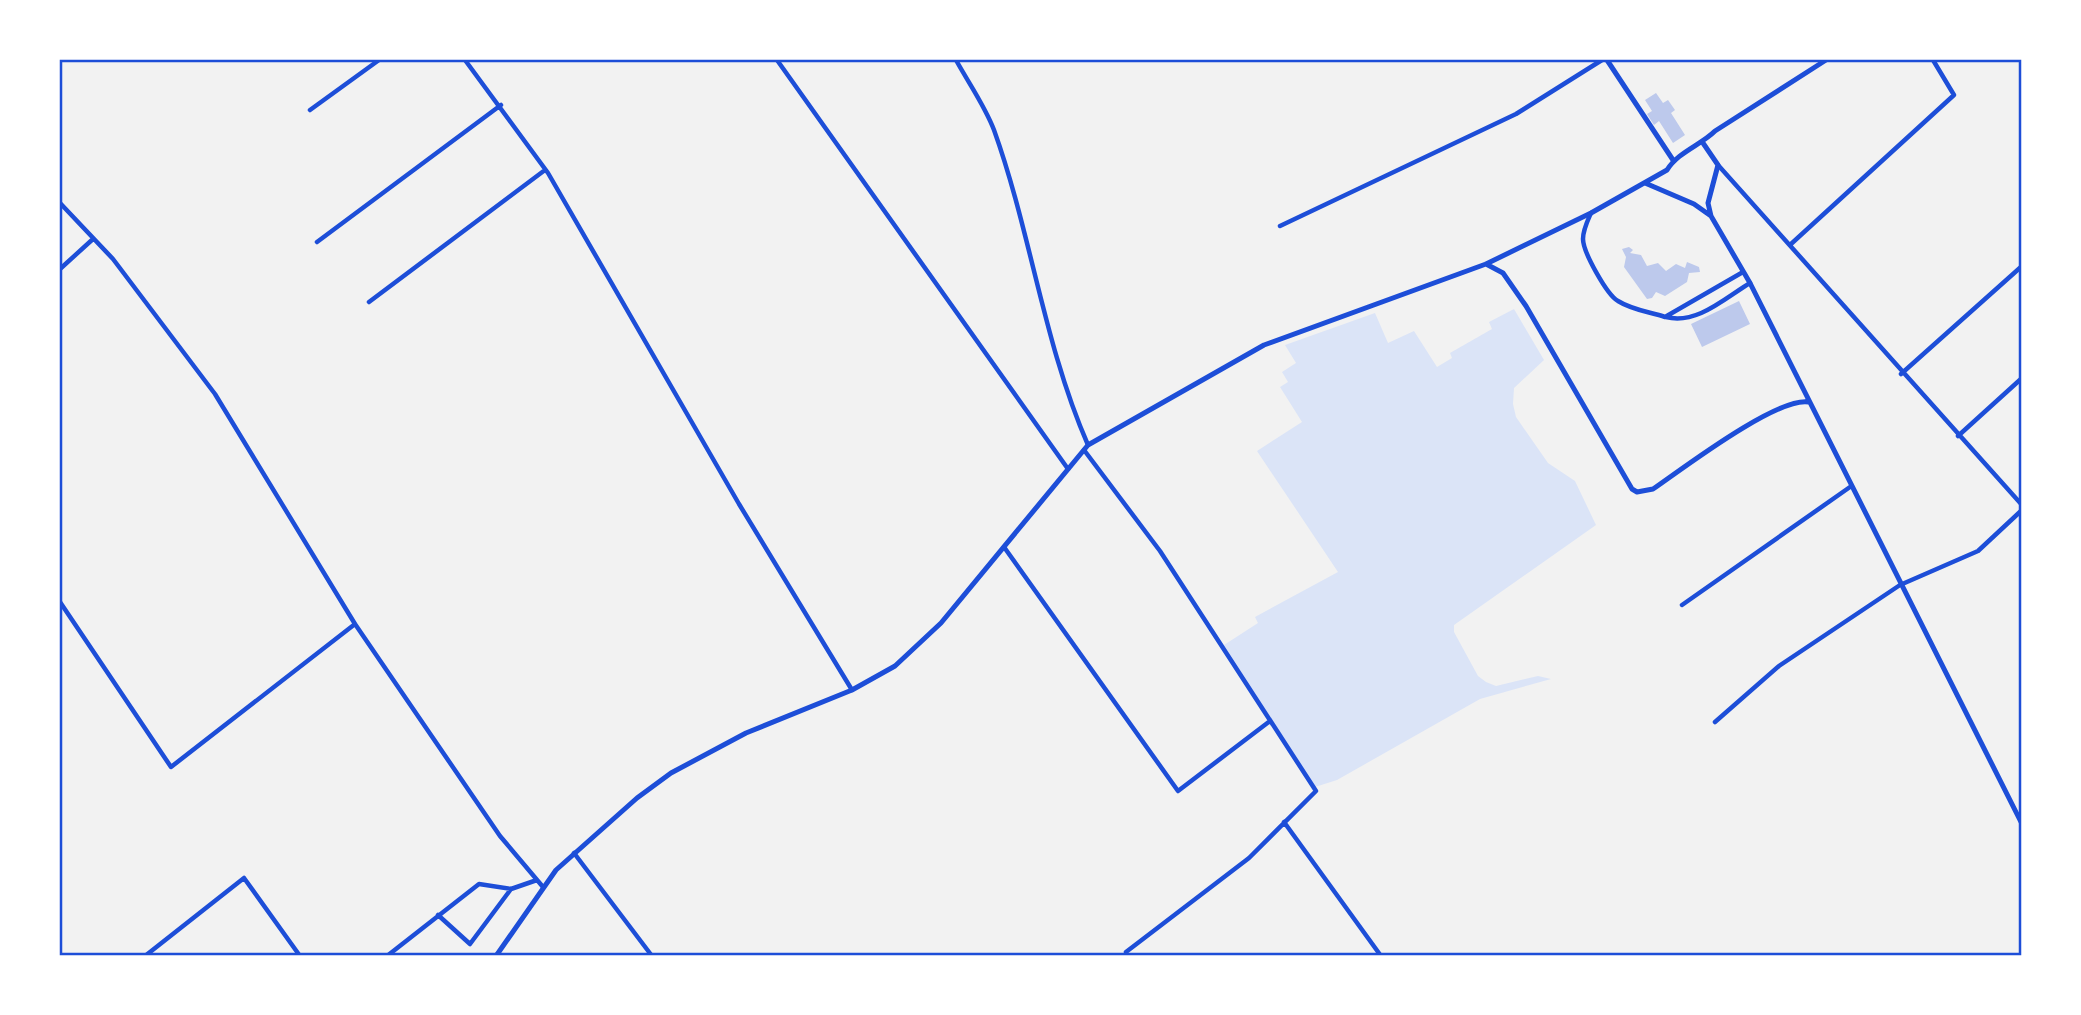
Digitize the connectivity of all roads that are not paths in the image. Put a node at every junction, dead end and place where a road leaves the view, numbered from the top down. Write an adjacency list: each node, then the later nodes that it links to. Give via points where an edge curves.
1 (379, 60): 9 (street)
2 (465, 60): 8 (street)
3 (777, 60): 36 (street)
4 (956, 60): 35 (street, via 992,126 1013,188)
5 (1605, 60): 11 (street); 18 (street, via 1516,114)
6 (1826, 60): 10 (street)
7 (1933, 60): 21 (street, via 1954,95)
8 (501, 106): 13 (street); 20 (street)
9 (310, 110)
10 (1703, 143): 11 (street); 12 (street)
11 (1673, 160): 14 (street, via 1667,170)
12 (1718, 165): 17 (street, via 1708,203); 21 (street)
13 (545, 170): 29 (street); 44 (street)
14 (1645, 183): 16 (street); 17 (street)
15 (60, 203): 19 (street)
16 (1591, 213): 22 (street); 30 (street, via 1583,241 1613,298)
17 (1711, 216): 27 (street)
18 (1280, 226)
19 (93, 239): 25 (street); 43 (street, via 215,394)
20 (317, 242)
21 (1791, 244): 31 (street)
22 (1506, 255): 23 (street); 26 (street)
23 (1486, 264): 26 (street); 35 (street, via 1289,334 1160,402)
24 (2021, 266): 31 (street)
25 (60, 269)
26 (1503, 272): 33 (street, via 1637,492 1653,489 1748,425 1794,401)
27 (1743, 272): 28 (street); 30 (street)
28 (1750, 283): 30 (street, via 1693,317); 33 (street)
29 (369, 302)
30 (1665, 317)
31 (1901, 373): 34 (street)
32 (2021, 378): 34 (street)
33 (1809, 402): 37 (street)
34 (1958, 436): 38 (street)
35 (1086, 448): 36 (street); 45 (street, via 1160,551)
36 (1068, 469): 39 (street)
37 (1850, 486): 40 (street); 42 (street)
38 (2021, 508): 40 (street, via 1978,551)
39 (1004, 547): 44 (street, via 941,623 895,666); 45 (street, via 1178,791)
40 (1900, 584): 46 (street, via 1779,666); 48 (street)
41 (60, 601): 43 (street, via 171,767)
42 (1682, 605)
43 (355, 624): 50 (street, via 500,836)
44 (852, 690): 49 (street, via 746,733 671,773)
45 (1270, 720): 47 (street, via 1315,791)
46 (1715, 722)
47 (1284, 822): 54 (street, via 1249,858); 60 (street)
48 (2021, 824)
49 (573, 853): 51 (street); 59 (street)
50 (537, 880): 51 (street); 52 (street)
51 (543, 887): 58 (street)
52 (512, 889): 53 (street, via 480,884); 53 (street, via 470,944)
53 (438, 915): 57 (street)
54 (1126, 952)
55 (145, 956): 56 (street, via 244,878)
56 (300, 956)
57 (387, 956)
58 (496, 956)
59 (652, 956)
60 (1381, 956)

